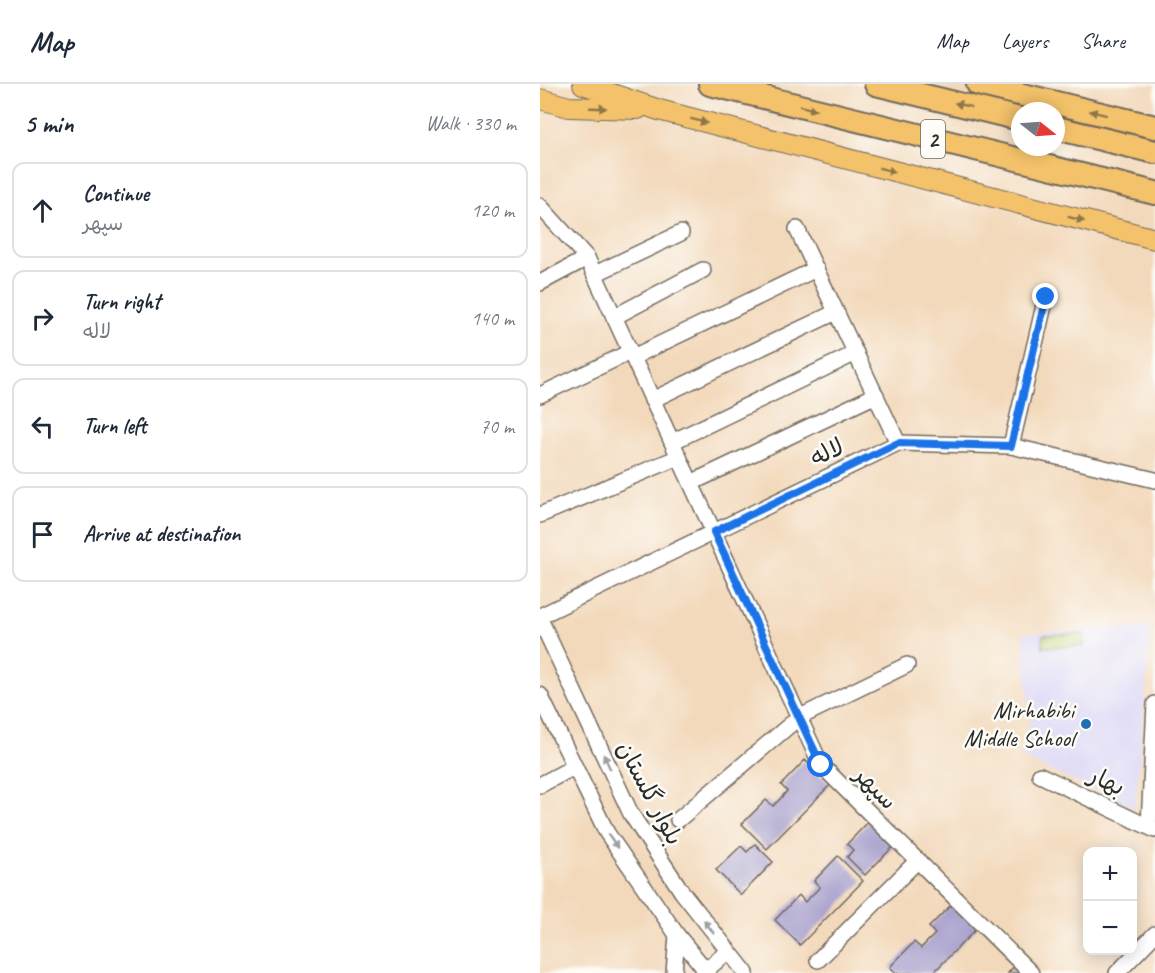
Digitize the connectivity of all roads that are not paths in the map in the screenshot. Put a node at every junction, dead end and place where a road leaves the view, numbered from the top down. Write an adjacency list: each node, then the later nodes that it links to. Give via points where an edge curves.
1 (583, 84): 6 (main road)
2 (710, 84): 11 (highway, 2, one-way to 11)
3 (876, 84): 7 (highway, 2, one-way to 3)
4 (978, 84): 8 (highway, one-way to 4)
5 (540, 99): 6 (main road, one-way to 6, via 569,107)
6 (659, 110): 15 (main road, one-way to 15)
7 (1011, 117)
8 (1155, 127)
9 (1065, 130): 10 (highway)
10 (1155, 152)
11 (1155, 193)
12 (540, 206): 16 (street, سپهر)
13 (797, 229): 17 (street)
14 (681, 233): 19 (street)
15 (1155, 239)
16 (587, 258): 19 (street, سپهر); 20 (street)
17 (816, 269): 22 (street); 25 (street)
18 (703, 270): 23 (street)
19 (595, 274): 23 (street, سپهر)
20 (540, 282)
21 (1046, 297): 31 (street)
22 (836, 312): 24 (street); 28 (street)
23 (614, 316): 25 (street, سپهر)
24 (856, 354): 27 (street); 29 (street)
25 (632, 355): 26 (street); 28 (street, سپهر)
26 (540, 395)
27 (876, 395): 30 (street); 34 (street)
28 (652, 400): 29 (street, سپهر)
29 (672, 442): 32 (street, سپهر)
30 (898, 443): 31 (street, لاله); 36 (street, لاله)
31 (1011, 446): 33 (street, لاله)
32 (679, 457): 34 (street, سپهر); 35 (street)
33 (1155, 480)
34 (691, 483): 36 (street, سپهر)
35 (540, 515)
36 (714, 532): 37 (street, لاله); 41 (street, سپهر)
37 (540, 617): 50 (street, بلوار گلستان, one-way to 37, via 631,814)
38 (907, 665): 41 (street)
39 (540, 695): 42 (street)
40 (1155, 704): 46 (street)
41 (798, 718): 45 (street); 47 (street, سپهر, via 821,765)
42 (574, 767): 44 (street); 48 (street, one-way to 48, via 608,833)
43 (1040, 775): 46 (street, بهار)
44 (540, 785)
45 (678, 820)
46 (1152, 828)
47 (918, 860): 51 (street); 55 (street, سپهر)
48 (677, 934): 52 (street); 53 (street)
49 (1155, 934): 56 (street)
50 (727, 952): 52 (street); 54 (street, بلوار گلستان)
51 (818, 960)
52 (706, 972)
53 (674, 973)
54 (746, 973)
55 (1031, 973)
56 (1117, 973)

